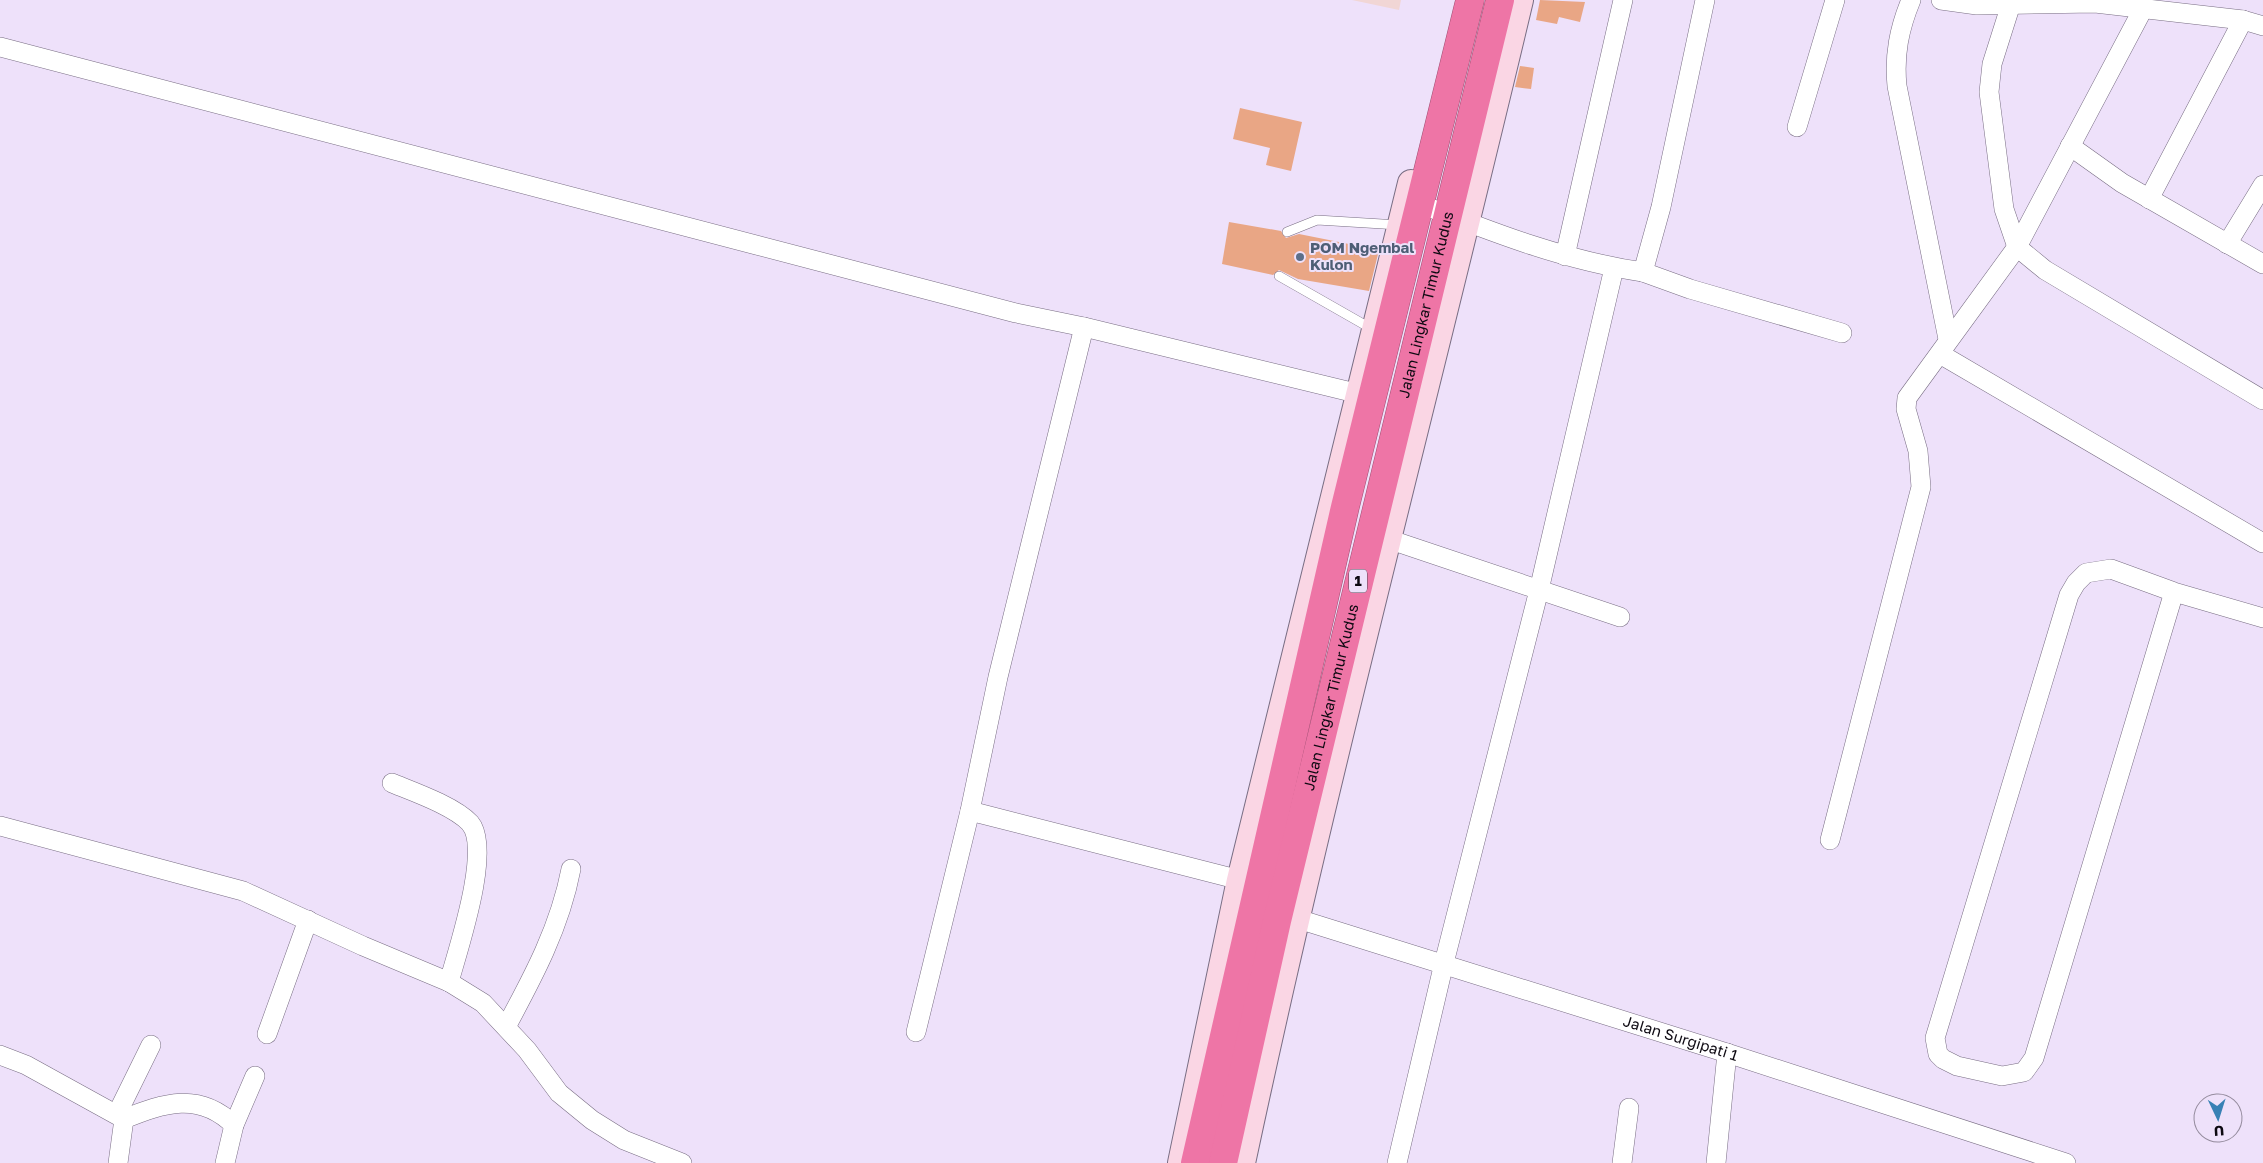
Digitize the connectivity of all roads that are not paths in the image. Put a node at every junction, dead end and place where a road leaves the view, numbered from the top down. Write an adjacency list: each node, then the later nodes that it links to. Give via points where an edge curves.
1 (1456, 0): 19 (street)
2 (1470, 0): 19 (highway, Jalan Lingkar Timur Kudus / 1)
3 (1500, 0): 19 (highway, Jalan Lingkar Timur Kudus / 1)
4 (1520, 0): 19 (street)
5 (1623, 0): 23 (street)
6 (1705, 0): 26 (street)
7 (1835, 0): 15 (street)
8 (1912, 0): 31 (street, via 1897,42 1895,65)
9 (1941, 0): 10 (street, via 1977,5)
10 (2011, 4): 11 (street, via 2095,3); 22 (street, via 1992,64 1989,92 2004,209)
11 (2142, 9): 12 (street); 16 (street)
12 (2243, 20): 13 (street); 18 (street)
13 (2263, 26)
14 (0, 46): 28 (street, via 1016,313)
15 (1797, 127)
16 (2070, 146): 18 (street); 22 (street)
17 (2263, 185): 21 (street)
18 (2149, 199): 21 (street)
19 (1431, 223): 20 (lane, via 1317,220); 23 (street, via 1507,238); 30 (highway, Jalan Lingkar Timur Kudus / 1); 30 (street)
20 (1287, 232)
21 (2227, 244): 24 (street)
22 (2017, 247): 31 (street); 33 (street, via 2045,270)
23 (1564, 256): 25 (street)
24 (2263, 264)
25 (1614, 268): 26 (street); 36 (street)
26 (1644, 272): 29 (street, via 1690,289)
27 (1279, 276): 30 (lane)
28 (1084, 327): 32 (street); 41 (street, via 998,677)
29 (1842, 333)
30 (1403, 338): 32 (highway, Jalan Lingkar Timur Kudus / 1); 34 (street); 65 (highway, Jalan Lingkar Timur Kudus / 1)
31 (1944, 346): 35 (street); 43 (street, via 1907,398 1906,409 1918,451 1921,487)
32 (1365, 396): 45 (street); 64 (highway, Jalan Lingkar Timur Kudus / 1)
33 (2263, 400)
34 (1388, 539): 36 (street); 46 (street)
35 (2263, 543)
36 (1539, 590): 38 (street); 48 (street)
37 (2174, 592): 37 (street, via 2034,1058 2024,1072 2002,1076 1957,1066 1938,1054 1935,1038 2069,595 2086,573 2111,569); 39 (street)
38 (1620, 617)
39 (2263, 618)
40 (392, 783): 49 (street, via 462,815 476,836 478,860 475,881)
41 (970, 811): 45 (street); 51 (street)
42 (0, 826): 47 (street, via 242,891)
43 (1830, 840)
44 (571, 869): 50 (street, via 566,897 541,962)
45 (1240, 880): 63 (street)
46 (1295, 918): 48 (street, Jalan Surgipati 1); 66 (street)
47 (308, 920): 49 (street); 52 (street)
48 (1444, 963): 54 (street, Jalan Surgipati 1); 67 (street)
49 (449, 982): 50 (street, via 483,1003)
50 (506, 1027): 62 (street, via 559,1093 592,1120 624,1140)
51 (916, 1032)
52 (266, 1034)
53 (151, 1045): 58 (street)
54 (1727, 1053): 69 (street); 70 (street, Jalan Surgipati 1)
55 (0, 1055): 58 (street, via 26,1065)
56 (256, 1076): 59 (street)
57 (1629, 1108): 68 (street)
58 (120, 1116): 59 (street, via 156,1106 189,1102 223,1114); 60 (street)
59 (234, 1125): 61 (street)
60 (118, 1163)
61 (224, 1163)
62 (682, 1163)
63 (1181, 1163)
64 (1195, 1163)
65 (1223, 1163)
66 (1242, 1163)
67 (1397, 1163)
68 (1622, 1163)
69 (1716, 1163)
70 (2066, 1163)

